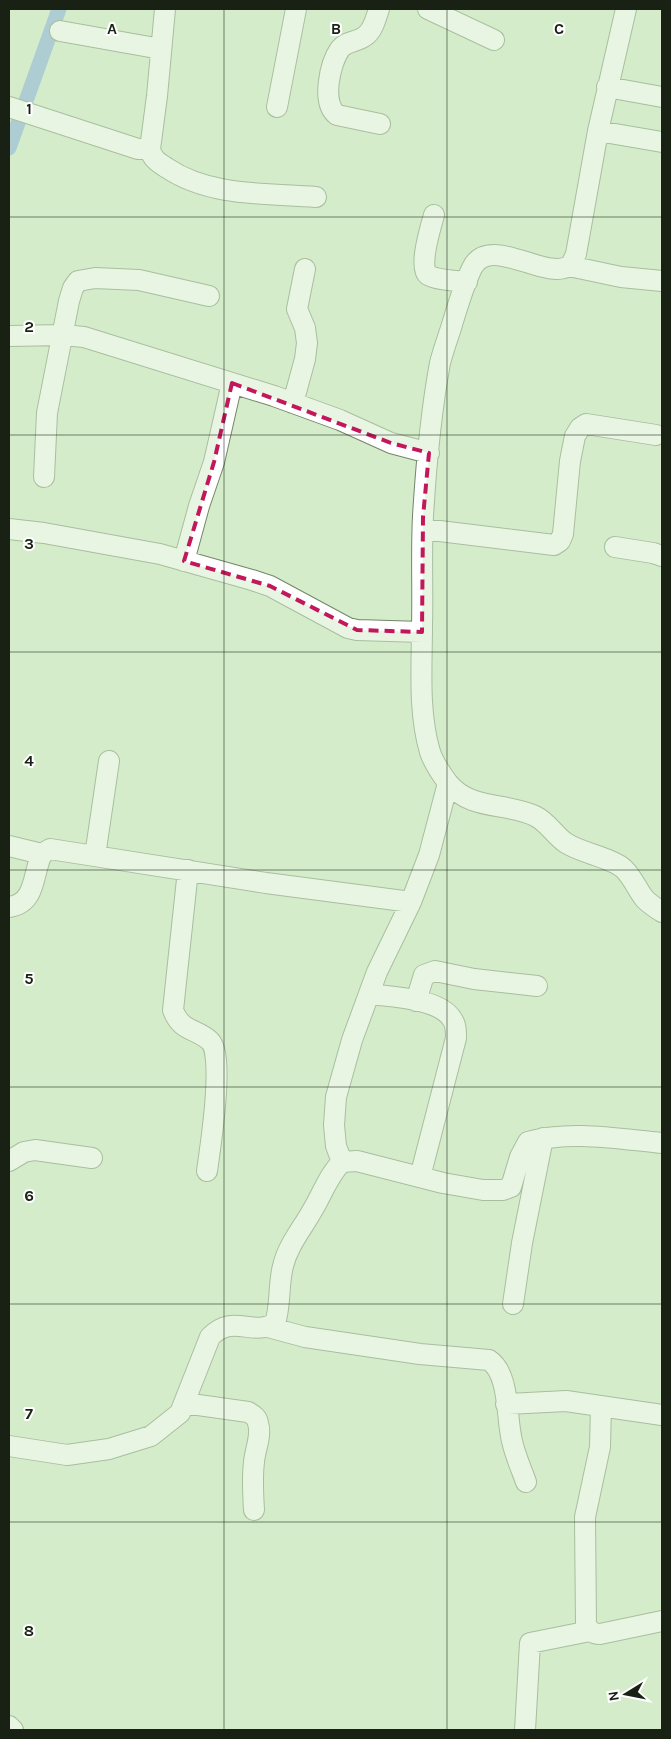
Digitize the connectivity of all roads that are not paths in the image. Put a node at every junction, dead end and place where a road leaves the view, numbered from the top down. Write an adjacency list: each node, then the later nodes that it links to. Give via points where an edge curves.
1 (165, 9): 8 (street)
2 (296, 9): 12 (street)
3 (379, 9): 13 (street, via 368,34 341,48 331,74 328,98 337,115)
4 (428, 9): 7 (street)
5 (626, 9): 9 (street)
6 (60, 31): 8 (street)
7 (494, 40)
8 (161, 49): 16 (street)
9 (607, 87): 10 (street); 14 (street)
10 (662, 97)
11 (9, 107): 16 (street, via 138,149)
12 (277, 107)
13 (380, 124)
14 (598, 131): 15 (street); 19 (street, via 576,254)
15 (662, 142)
16 (150, 149): 17 (street, via 157,161 195,183 248,192)
17 (316, 197)
18 (434, 215): 22 (street, via 424,259 425,271)
19 (569, 266): 21 (street, via 621,277); 22 (street, via 549,268 523,260 484,256 476,262)
20 (305, 269): 27 (street, via 298,308 307,342)
21 (662, 281)
22 (466, 282): 29 (street, via 441,360)
23 (209, 296): 24 (street, via 139,280 85,279 78,281 73,288)
24 (63, 335): 25 (street); 26 (street, via 84,337); 30 (street, via 47,413)
25 (9, 336)
26 (232, 383): 27 (street); 35 (street, via 214,462)
27 (294, 403): 29 (street, via 390,443)
28 (656, 435): 32 (street, via 586,424 580,428 570,461 563,534 554,545)
29 (429, 453): 32 (street)
30 (44, 477)
31 (9, 529): 35 (street, via 131,548)
32 (423, 529): 36 (street)
33 (615, 547): 34 (street)
34 (662, 556)
35 (184, 561): 36 (street, via 270,586 348,628)
36 (422, 632): 38 (street, via 422,689 430,753)
37 (109, 761): 41 (street)
38 (448, 783): 43 (street); 45 (street, via 463,797 536,816 565,843 622,866 643,897)
39 (9, 846): 40 (street)
40 (42, 854): 41 (street, via 50,849); 44 (street, via 29,895 25,901)
41 (96, 856): 42 (street)
42 (188, 870): 43 (street); 54 (street, via 174,1010 182,1025 210,1041 214,1047 216,1092)
43 (411, 902): 47 (street)
44 (9, 907)
45 (662, 912)
46 (536, 986): 48 (street, via 435,971 424,975)
47 (369, 994): 48 (street); 53 (street, via 336,1097 334,1125)
48 (416, 1001): 55 (street, via 429,1003 446,1012 456,1027 456,1038)
49 (543, 1138): 50 (street, via 572,1136); 55 (street, via 528,1142 511,1187 503,1190 483,1190); 56 (street)
50 (662, 1142)
51 (92, 1158): 52 (street, via 35,1150)
52 (9, 1161)
53 (342, 1162): 55 (street, via 357,1161); 57 (street, via 291,1245 280,1278 277,1316 275,1323)
54 (207, 1171)
55 (420, 1177)
56 (512, 1304)
57 (268, 1327): 58 (street, via 231,1325 217,1330 210,1337); 59 (street, via 305,1337 420,1354 489,1360 495,1364 503,1380)
58 (184, 1403): 62 (street, via 180,1413 150,1436 109,1448 67,1455); 64 (street, via 248,1412 256,1417 259,1435 252,1481)
59 (506, 1404): 60 (street, via 566,1400); 63 (street, via 513,1444)
60 (601, 1406): 61 (street); 66 (street, via 600,1447 585,1524 586,1625)
61 (662, 1414)
62 (9, 1446)
63 (526, 1482)
64 (254, 1510)
65 (662, 1621): 66 (street, via 600,1634)
66 (590, 1631): 69 (street, via 530,1643)
67 (9, 1726): 68 (street)
68 (13, 1730)
69 (525, 1730)

